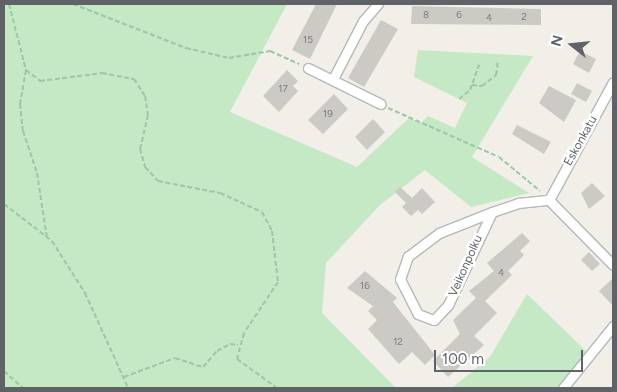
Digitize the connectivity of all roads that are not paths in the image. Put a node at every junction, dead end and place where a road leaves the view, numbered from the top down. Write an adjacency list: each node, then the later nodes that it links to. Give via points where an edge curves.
1 (378, 4): 3 (street, via 363,21)
2 (308, 68): 3 (street)
3 (334, 79): 5 (street)
4 (613, 82): 6 (street, Eskonkatu)
5 (381, 104)
6 (549, 200): 7 (street, Veikonpolku, via 518,203); 8 (street)
7 (492, 212): 7 (street, Veikonpolku, via 448,305 434,320 418,314 400,279 408,256 439,233)
8 (613, 265)
9 (613, 326): 10 (street)
10 (563, 388)

